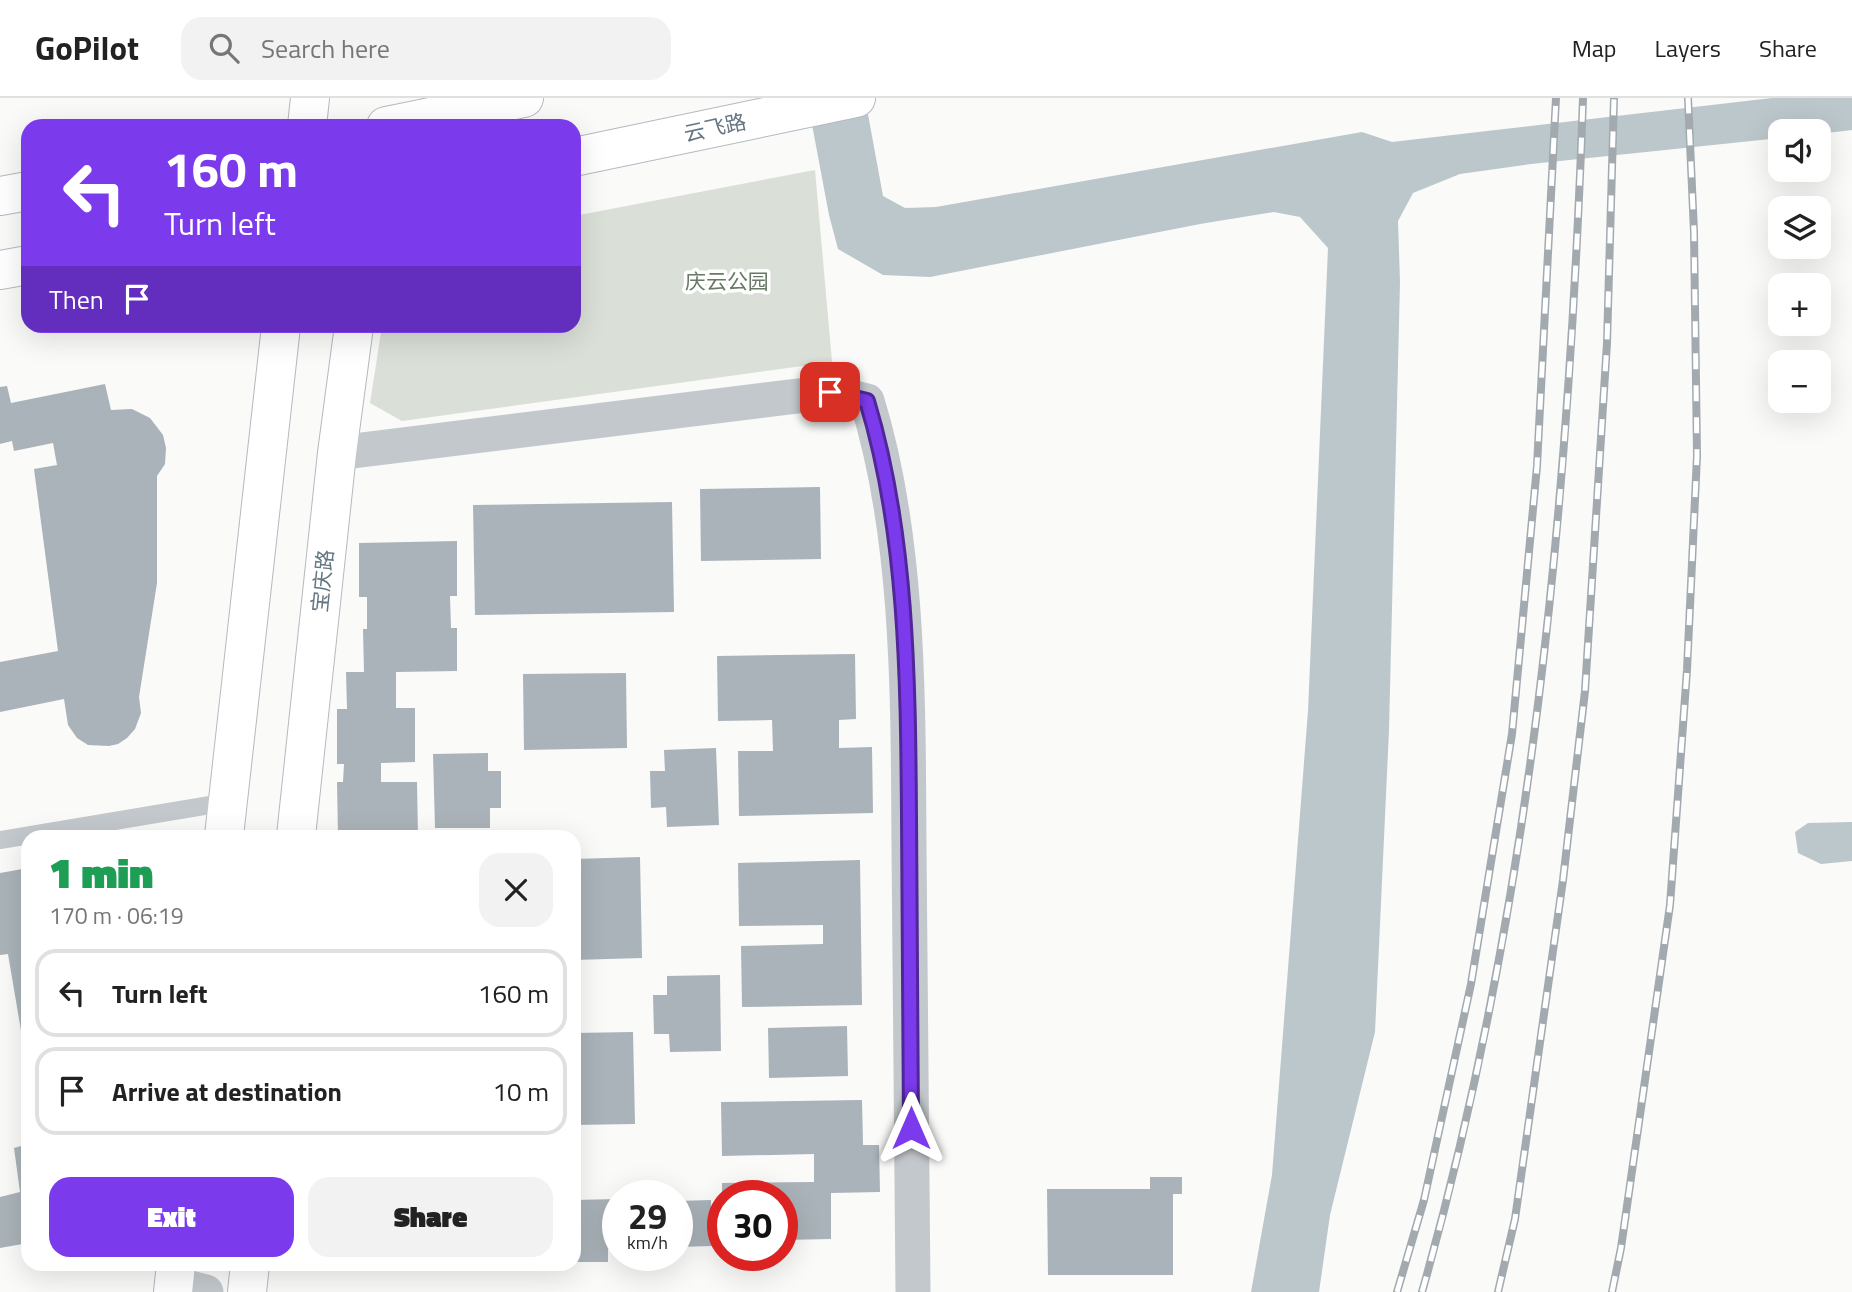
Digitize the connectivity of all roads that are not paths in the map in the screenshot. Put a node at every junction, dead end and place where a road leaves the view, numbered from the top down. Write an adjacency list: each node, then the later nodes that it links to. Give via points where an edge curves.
1 (310, 98): 5 (main road)
2 (382, 98): 6 (main road)
3 (524, 98): 7 (main road)
4 (856, 98): 8 (main road, 云飞路)
5 (308, 119)
6 (380, 119)
7 (420, 119)
8 (581, 156)
9 (21, 192): 10 (main road)
10 (0, 196)
11 (21, 266): 12 (main road)
12 (0, 270)
13 (280, 333): 16 (main road)
14 (353, 333): 15 (main road, 宝庆路)
15 (337, 453): 18 (main road, 宝庆路); 23 (street, via 830,392 867,401 879,438 896,545 908,691)
16 (226, 819): 17 (lane)
17 (108, 830)
18 (297, 830)
19 (21, 838): 20 (lane)
20 (0, 840)
21 (249, 1271): 22 (main road)
22 (247, 1292)
23 (913, 1292)

